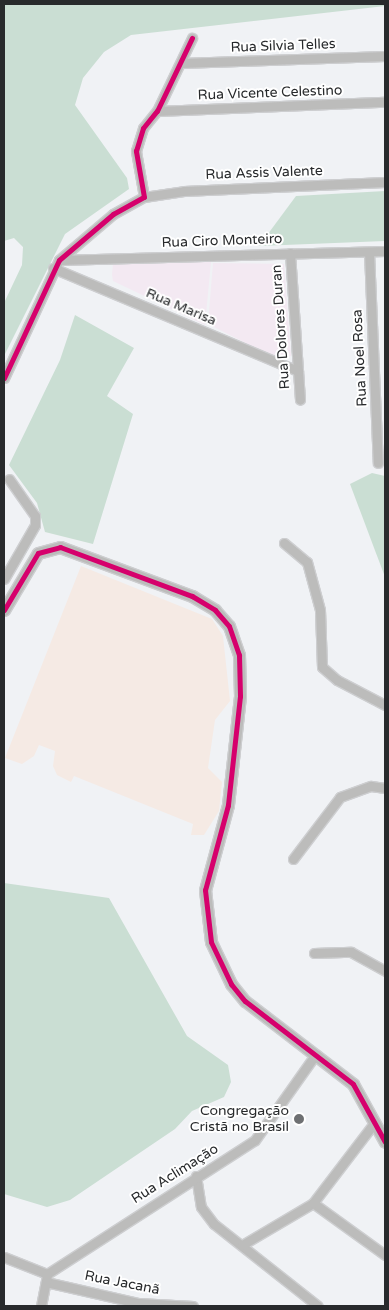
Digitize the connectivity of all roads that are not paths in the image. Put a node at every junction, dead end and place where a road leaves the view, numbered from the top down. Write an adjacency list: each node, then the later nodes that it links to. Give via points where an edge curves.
1 (192, 38): 3 (street)
2 (385, 56): 3 (street, Rua Silvia Telles)
3 (182, 63): 5 (street)
4 (385, 102): 5 (street, Rua Vicente Celestino)
5 (157, 111): 7 (street, via 143,128 136,151)
6 (385, 182): 7 (street, Rua Assis Valente, via 184,190)
7 (144, 197): 11 (street, Rua Assis Valente, via 113,214)
8 (385, 251): 9 (street, Rua Ciro Monteiro)
9 (369, 252): 10 (street, Rua Ciro Monteiro); 16 (street, Rua Noel Rosa)
10 (290, 253): 11 (street, Rua Ciro Monteiro); 13 (street, Rua Dolores Duran)
11 (59, 260): 12 (street, Rua Assis Valente)
12 (53, 268): 13 (street, Rua Marisa); 14 (street, Rua Assis Valente)
13 (298, 371): 15 (street, Rua Dolores Duran)
14 (4, 378)
15 (300, 400)
16 (378, 462)
17 (9, 479): 19 (street, via 34,516 35,526)
18 (284, 543): 21 (street, via 307,562 320,610 322,666 337,680)
19 (4, 579)
20 (4, 610): 26 (street, via 38,553 60,547 192,596 215,610 230,626 238,655 240,696 228,805 205,890 207,930 231,984 245,1001)
21 (385, 705)
22 (385, 788): 23 (street, via 371,786 340,797)
23 (293, 859)
24 (314, 953): 25 (street, via 351,952)
25 (385, 971)
26 (316, 1054): 27 (street, via 353,1084); 29 (street, Rua Aclimação, via 255,1140)
27 (375, 1122): 28 (street); 30 (street)
28 (385, 1142)
29 (196, 1176): 31 (street, via 201,1207 214,1224); 34 (street, Rua Aclimação)
30 (313, 1203): 31 (street); 32 (street)
31 (242, 1245): 37 (street)
32 (385, 1255)
33 (4, 1257): 34 (street, Rua Jacanã)
34 (46, 1278): 35 (street); 36 (street, Rua Jacanã, via 138,1303)
35 (41, 1306)
36 (193, 1306)
37 (318, 1306)

